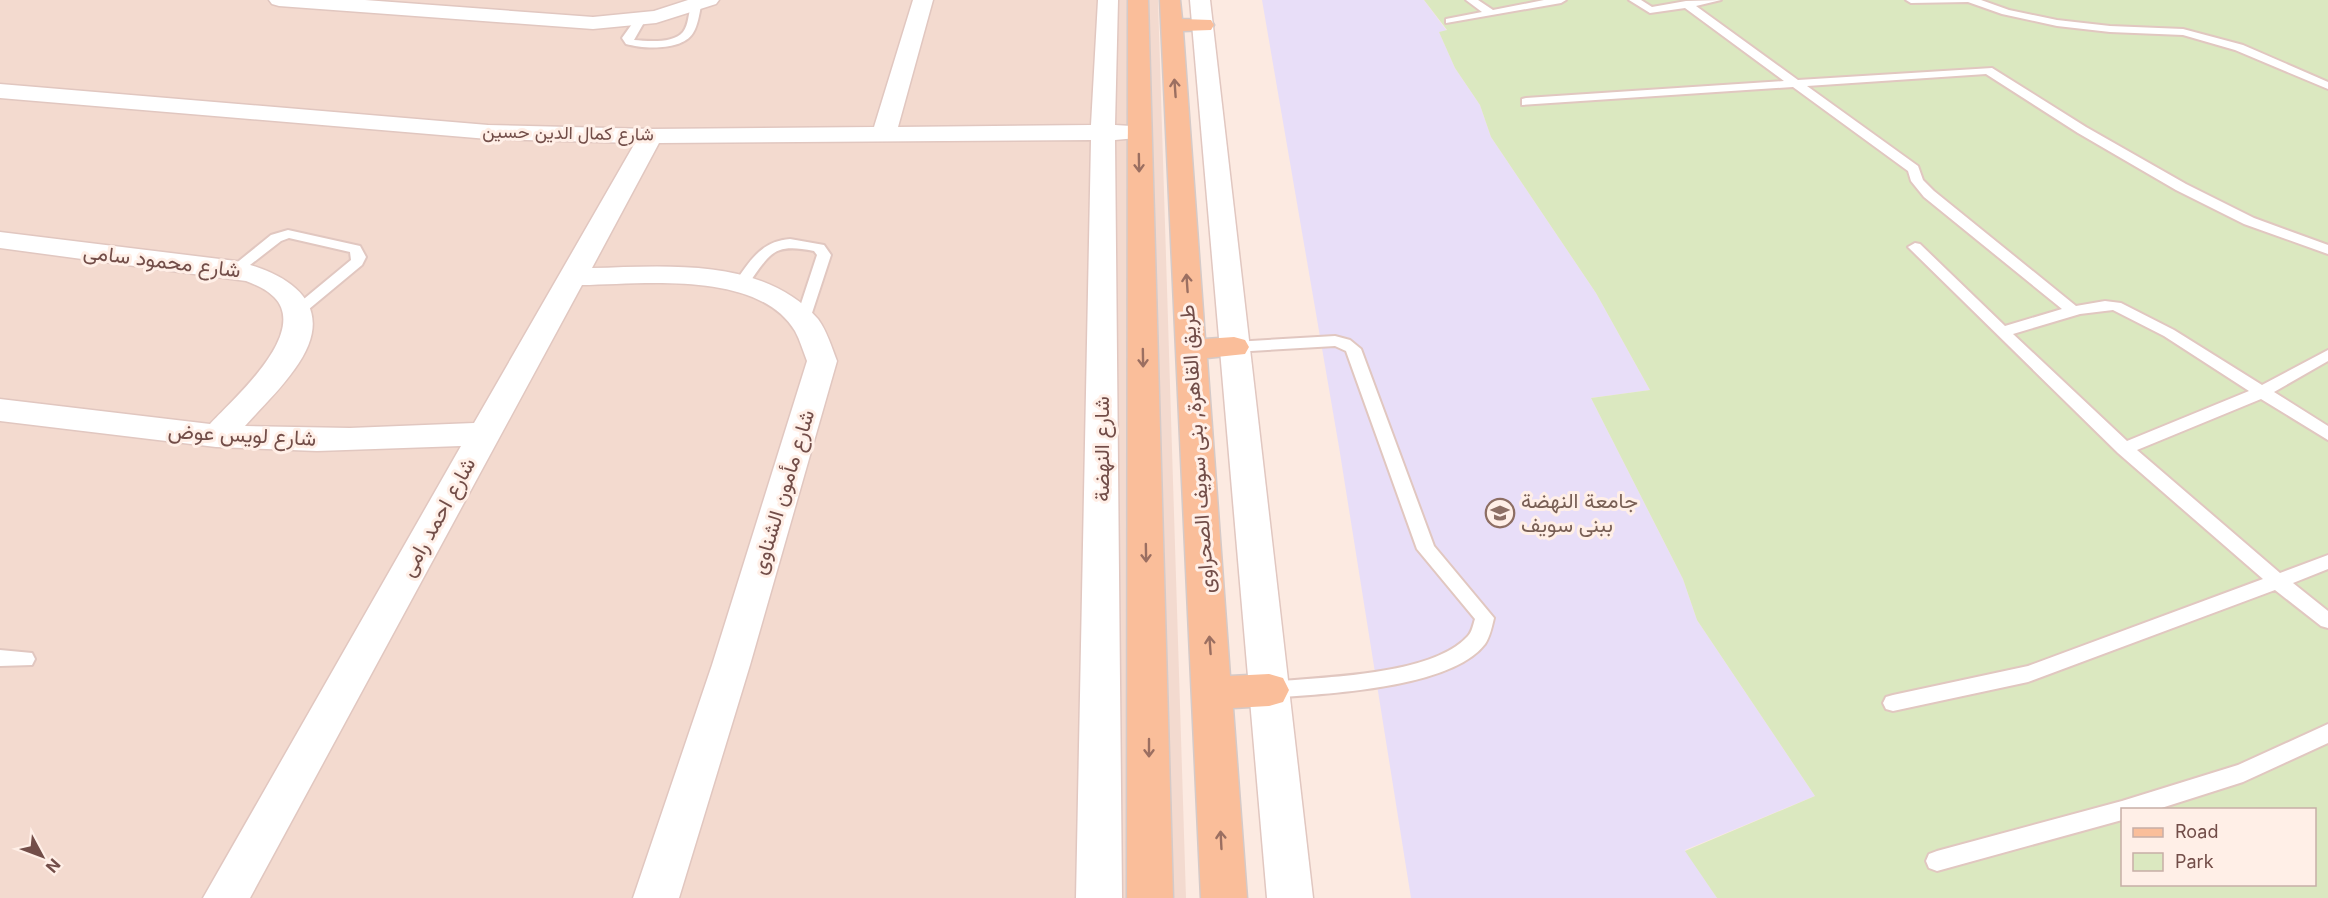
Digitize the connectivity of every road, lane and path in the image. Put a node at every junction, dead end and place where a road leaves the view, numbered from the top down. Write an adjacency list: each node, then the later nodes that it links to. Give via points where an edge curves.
1 (279, 0): 12 (street, via 578,23 641,19)
2 (923, 0): 24 (street)
3 (1108, 0): 22 (street, شارع النهضة)
4 (1138, 0): 23 (main road)
5 (1471, 0): 16 (lane)
6 (1561, 0): 16 (lane)
7 (1634, 0): 13 (lane, via 1650,10)
8 (1716, 0): 13 (lane)
9 (1911, 0): 10 (lane)
10 (1965, 0)
11 (1972, 0): 19 (lane, via 2002,12 2044,20 2162,29 2217,39)
12 (703, 3)
13 (1686, 4): 18 (lane)
14 (1170, 12): 15 (main road); 37 (main road, طريق القاهرة, بنى سويف الصحراوى, one-way to 14)
15 (1202, 12): 36 (street)
16 (1491, 13): 17 (lane)
17 (1450, 21)
18 (1795, 82): 21 (lane); 28 (lane, via 1988,70 2181,187 2249,221); 33 (lane, via 1914,169 1917,181 1929,195)
19 (2328, 86)
20 (0, 91): 25 (street, شارع كمال الدين حسين, via 444,130)
21 (1526, 102)
22 (1103, 132): 23 (street, شارع كمال الدين حسين); 24 (street, شارع كمال الدين حسين); 59 (street, شارع النهضة)
23 (1139, 132): 60 (main road, one-way to 60)
24 (884, 134): 25 (street, شارع كمال الدين حسين)
25 (651, 136): 30 (street, شارع احمد رامى)
26 (0, 240): 29 (street, شارع محمود سامى)
27 (1915, 247): 35 (lane)
28 (2328, 250)
29 (236, 269): 32 (street, شارع محمود سامى, via 278,284); 32 (lane, via 276,238 288,234 355,249 357,262)
30 (572, 277): 31 (street, شارع مأمون الشناوى, via 699,276); 41 (street, شارع احمد رامى)
31 (741, 284): 34 (street, شارع مأمون الشناوى, via 777,298); 34 (lane, via 773,245 788,241 819,248 824,255)
32 (298, 311): 43 (street, via 296,340 284,364)
33 (2074, 312): 35 (lane); 39 (lane, via 2108,305 2127,310)
34 (803, 319): 58 (street, شارع مأمون الشناوى, via 818,344 822,361)
35 (2002, 332): 44 (lane)
36 (1234, 347): 37 (main road); 50 (street); 50 (lane, via 1335,341 1353,350 1426,549 1485,618 1481,637 1470,649 1432,667 1390,678)
37 (1191, 349): 51 (main road, طريق القاهرة, بنى سويف الصحراوى, one-way to 37)
38 (2328, 355): 39 (lane)
39 (2262, 392): 42 (lane); 44 (lane)
40 (0, 410): 43 (street, شارع لويس عوض)
41 (484, 434): 43 (street, شارع لويس عوض, via 322,440); 57 (street, شارع احمد رامى)
42 (2328, 434)
43 (218, 436)
44 (2124, 448): 46 (lane)
45 (2328, 562): 46 (lane)
46 (2276, 582): 47 (lane); 52 (lane, via 2028,674)
47 (2328, 621)
48 (0, 658): 49 (lane)
49 (25, 659)
50 (1269, 690): 51 (main road); 62 (street)
51 (1213, 693): 61 (main road, طريق القاهرة, بنى سويف الصحراوى, one-way to 51)
52 (1893, 703)
53 (2328, 733): 54 (lane, via 2243,773)
54 (2129, 808)
55 (2121, 811): 56 (lane)
56 (1937, 861)
57 (226, 898)
58 (656, 898)
59 (1099, 898)
60 (1150, 898)
61 (1224, 898)
62 (1290, 898)

